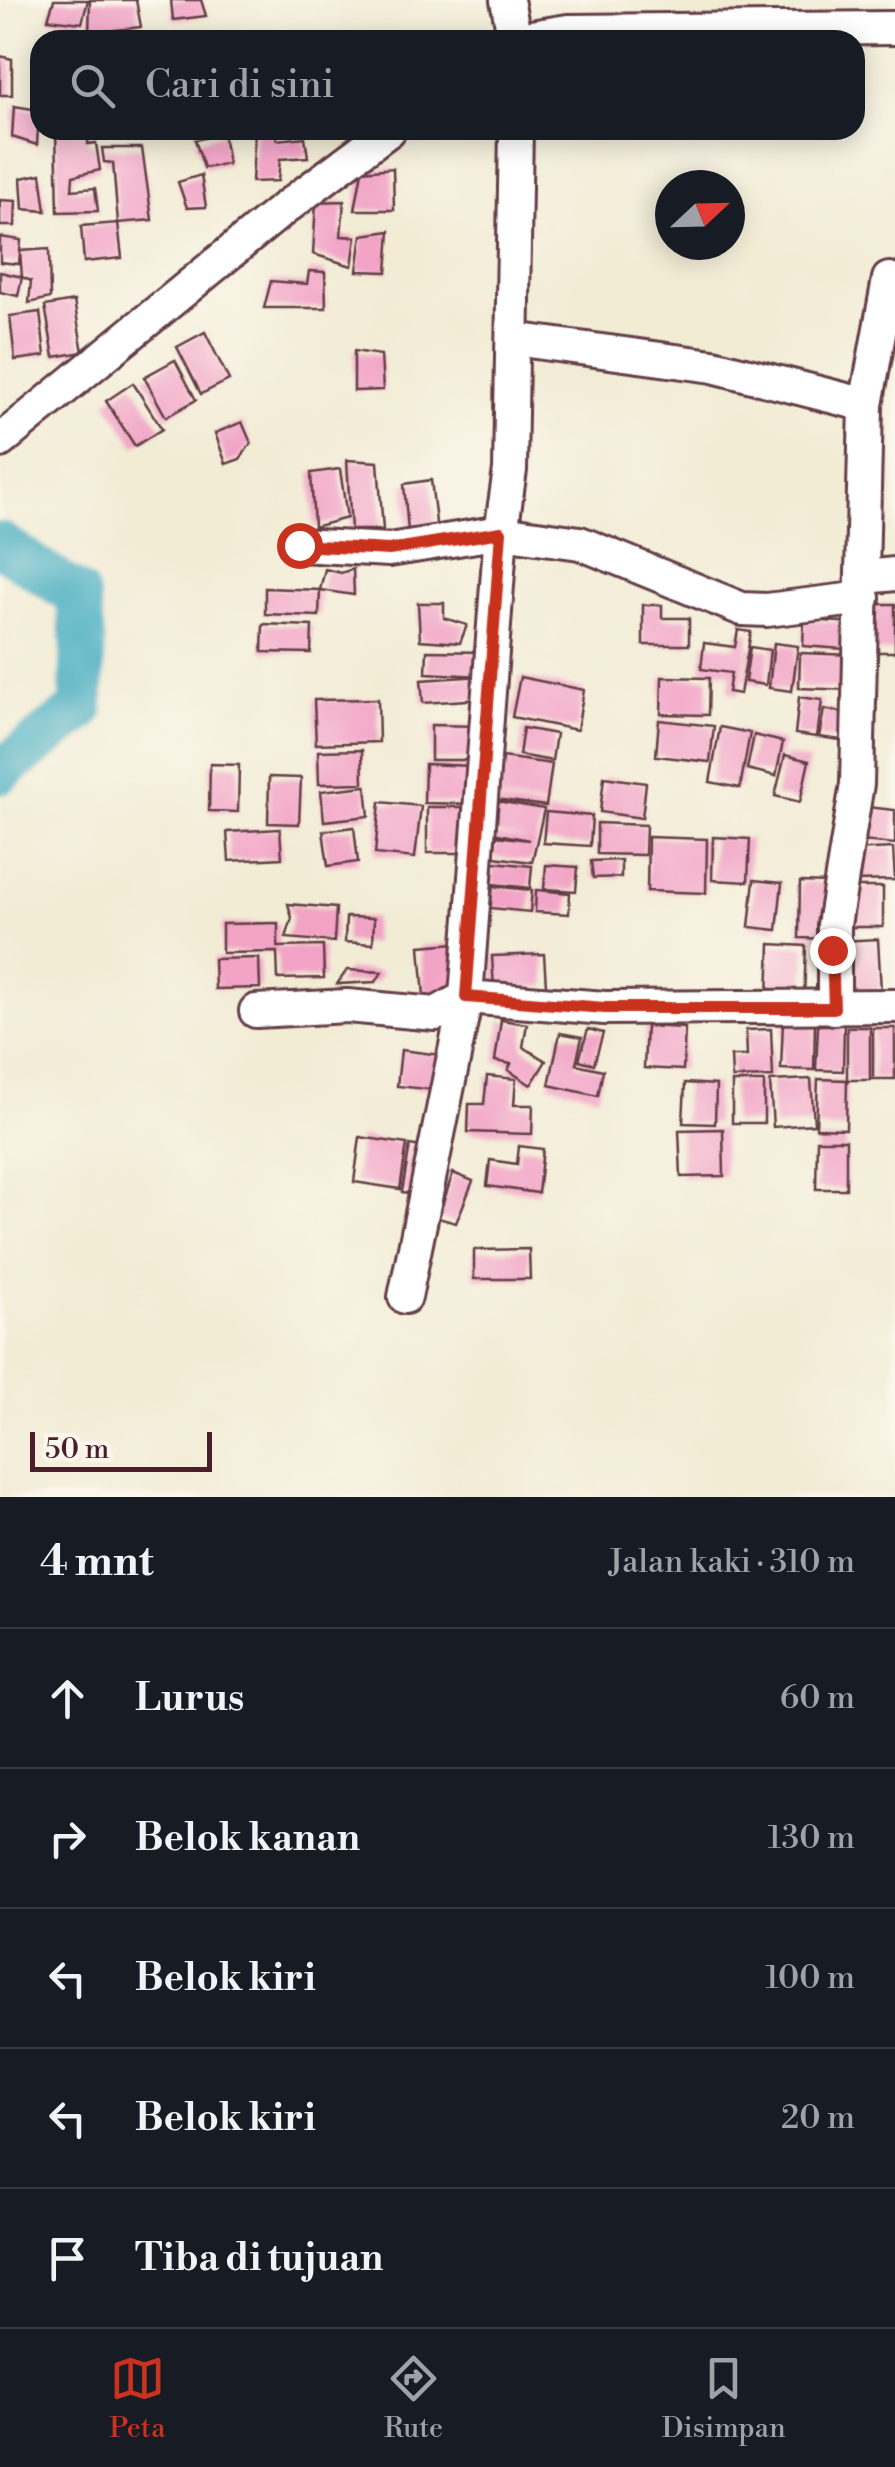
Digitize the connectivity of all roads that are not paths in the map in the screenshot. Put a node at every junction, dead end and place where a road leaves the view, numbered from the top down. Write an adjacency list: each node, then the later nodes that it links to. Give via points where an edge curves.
1 (507, 0): 3 (street)
2 (895, 28): 4 (street)
3 (512, 30)
4 (677, 30)
5 (377, 140): 10 (street)
6 (516, 140): 8 (street)
7 (889, 279): 9 (street)
8 (513, 339): 9 (street, via 713,366); 11 (street, via 510,470)
9 (866, 404): 13 (street)
10 (0, 441)
11 (501, 532): 12 (street, via 389,550); 13 (street, via 580,543 742,608 767,610); 14 (street)
12 (299, 545)
13 (874, 583): 16 (street, via 858,784 834,926)
14 (466, 997): 16 (street, via 605,1008); 17 (street, via 436,1014 346,1006); 18 (street)
15 (895, 1006): 16 (street)
16 (834, 1008)
17 (256, 1011)
18 (405, 1297)

